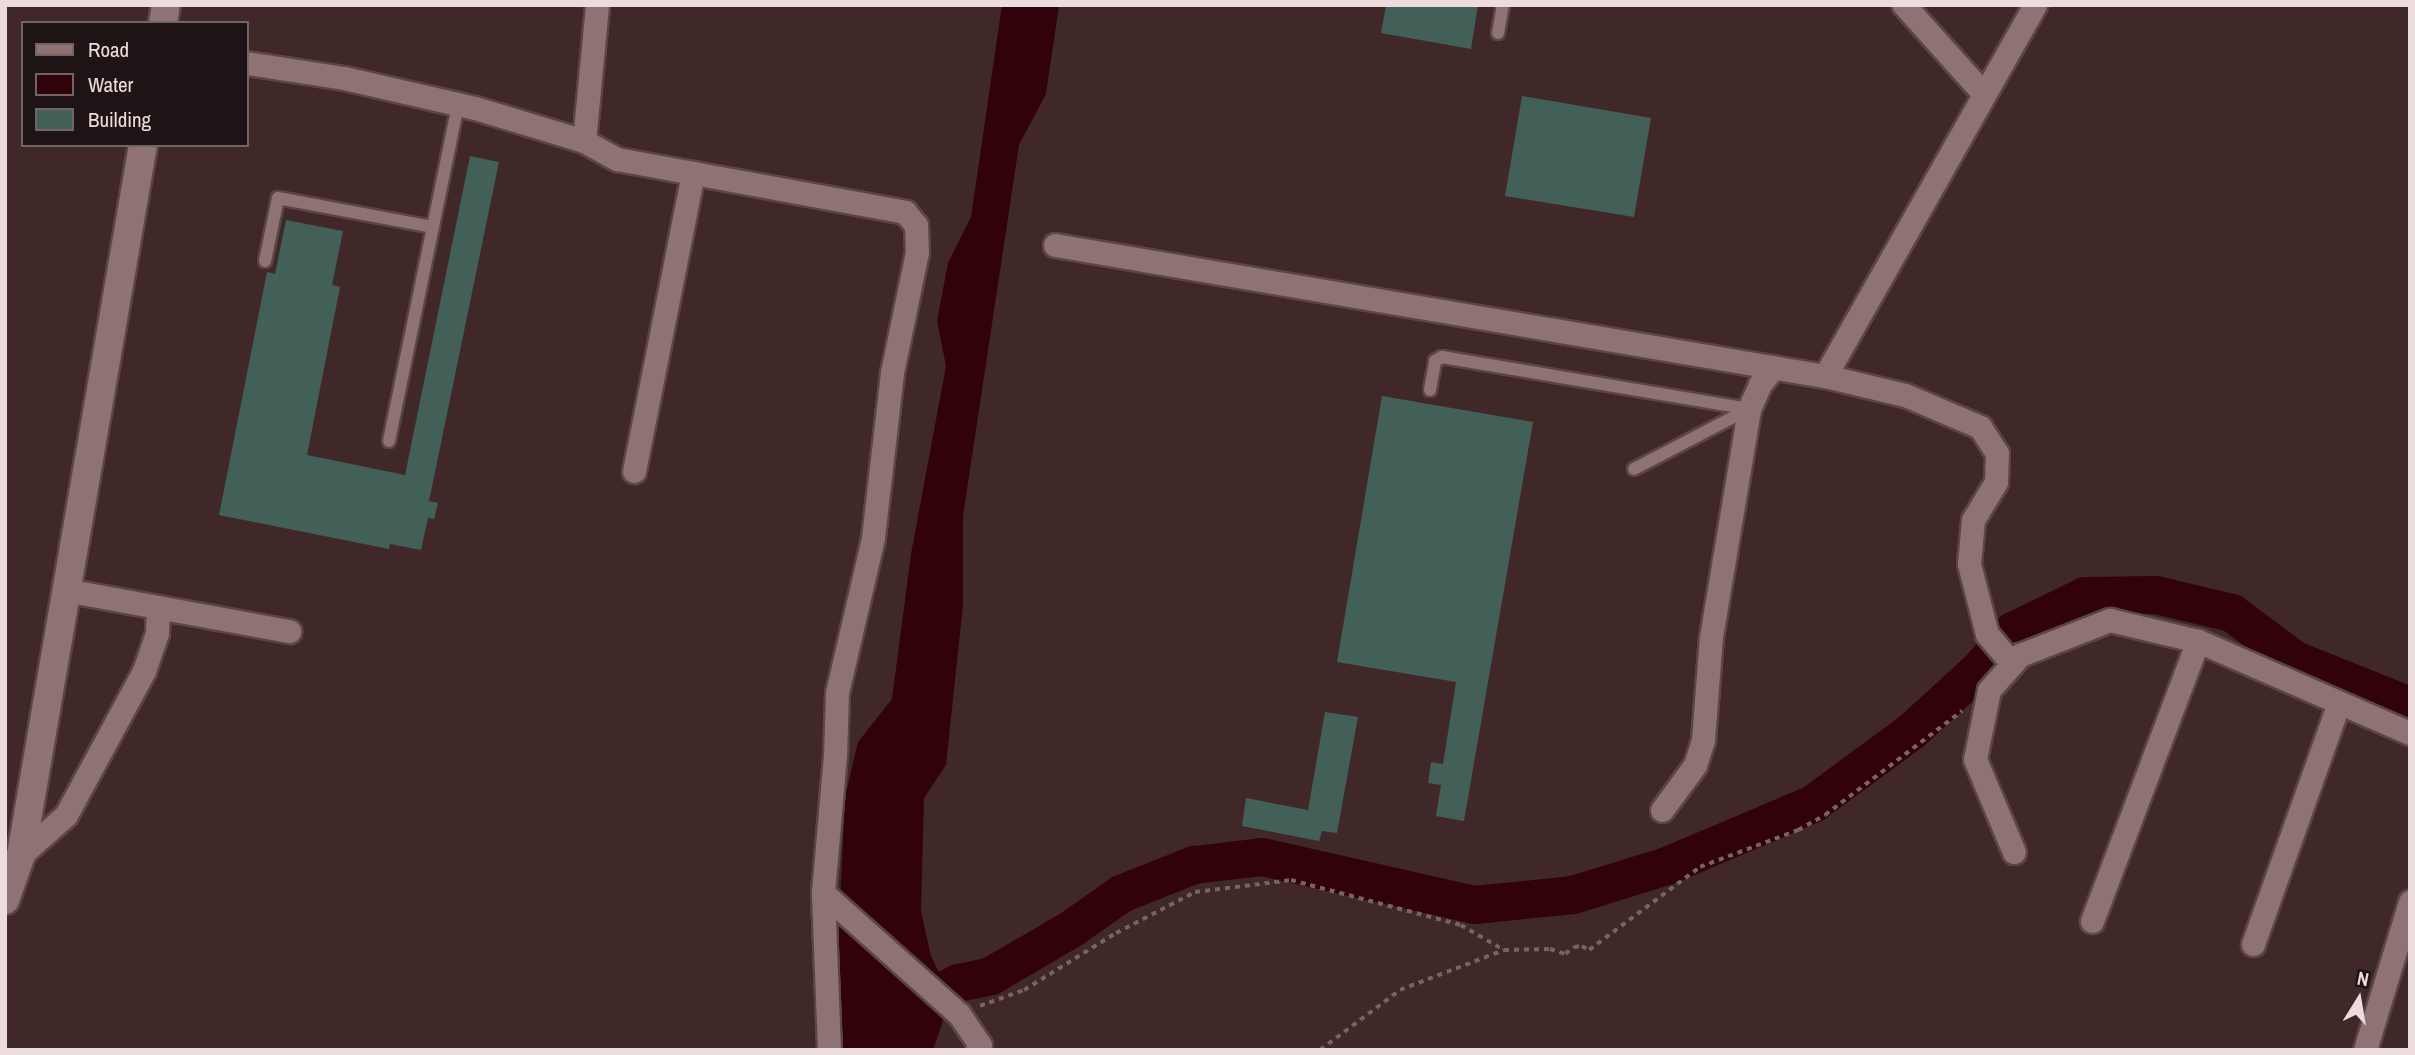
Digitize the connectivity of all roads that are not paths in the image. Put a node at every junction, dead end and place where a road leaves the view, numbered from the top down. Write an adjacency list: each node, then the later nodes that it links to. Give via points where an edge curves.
1 (597, 5): 9 (street)
2 (1503, 5): 5 (lane)
3 (1904, 5): 7 (street)
4 (2035, 5): 7 (street)
5 (1498, 33)
6 (248, 63): 8 (street, via 344,78)
7 (1983, 93): 16 (street)
8 (458, 104): 9 (street); 12 (lane)
9 (584, 142): 11 (street, via 617,159)
10 (143, 147): 22 (street)
11 (694, 173): 21 (street); 32 (street, via 905,212 916,225 917,252 892,373 873,538 837,693)
12 (433, 227): 14 (lane, via 278,198); 19 (lane)
13 (1055, 245): 15 (street)
14 (265, 261)
15 (1774, 367): 16 (street); 18 (street)
16 (1825, 376): 26 (street, via 1905,395 1979,427 1997,453 1996,482 1973,520 1969,564 1987,634)
17 (1430, 390): 18 (lane, via 1434,361 1442,357)
18 (1749, 409): 20 (lane); 29 (street, via 1711,637 1703,740 1695,765)
19 (389, 442)
20 (1633, 469)
21 (634, 471)
22 (65, 590): 23 (street); 31 (street)
23 (158, 607): 24 (street); 31 (street, via 157,633 144,671 66,815)
24 (289, 631)
25 (2198, 641): 26 (street, via 2110,620); 27 (street); 35 (street)
26 (2009, 661): 30 (street, via 1989,690 1975,760)
27 (2339, 703): 28 (street); 36 (street)
28 (2410, 733)
29 (1662, 810)
30 (2014, 852)
31 (21, 855): 33 (street)
32 (829, 899): 37 (street); 38 (street, via 958,1014 980,1045)
33 (5, 900)
34 (2410, 902): 39 (street)
35 (2092, 921)
36 (2253, 943)
37 (829, 1050)
38 (977, 1050)
39 (2365, 1050)

